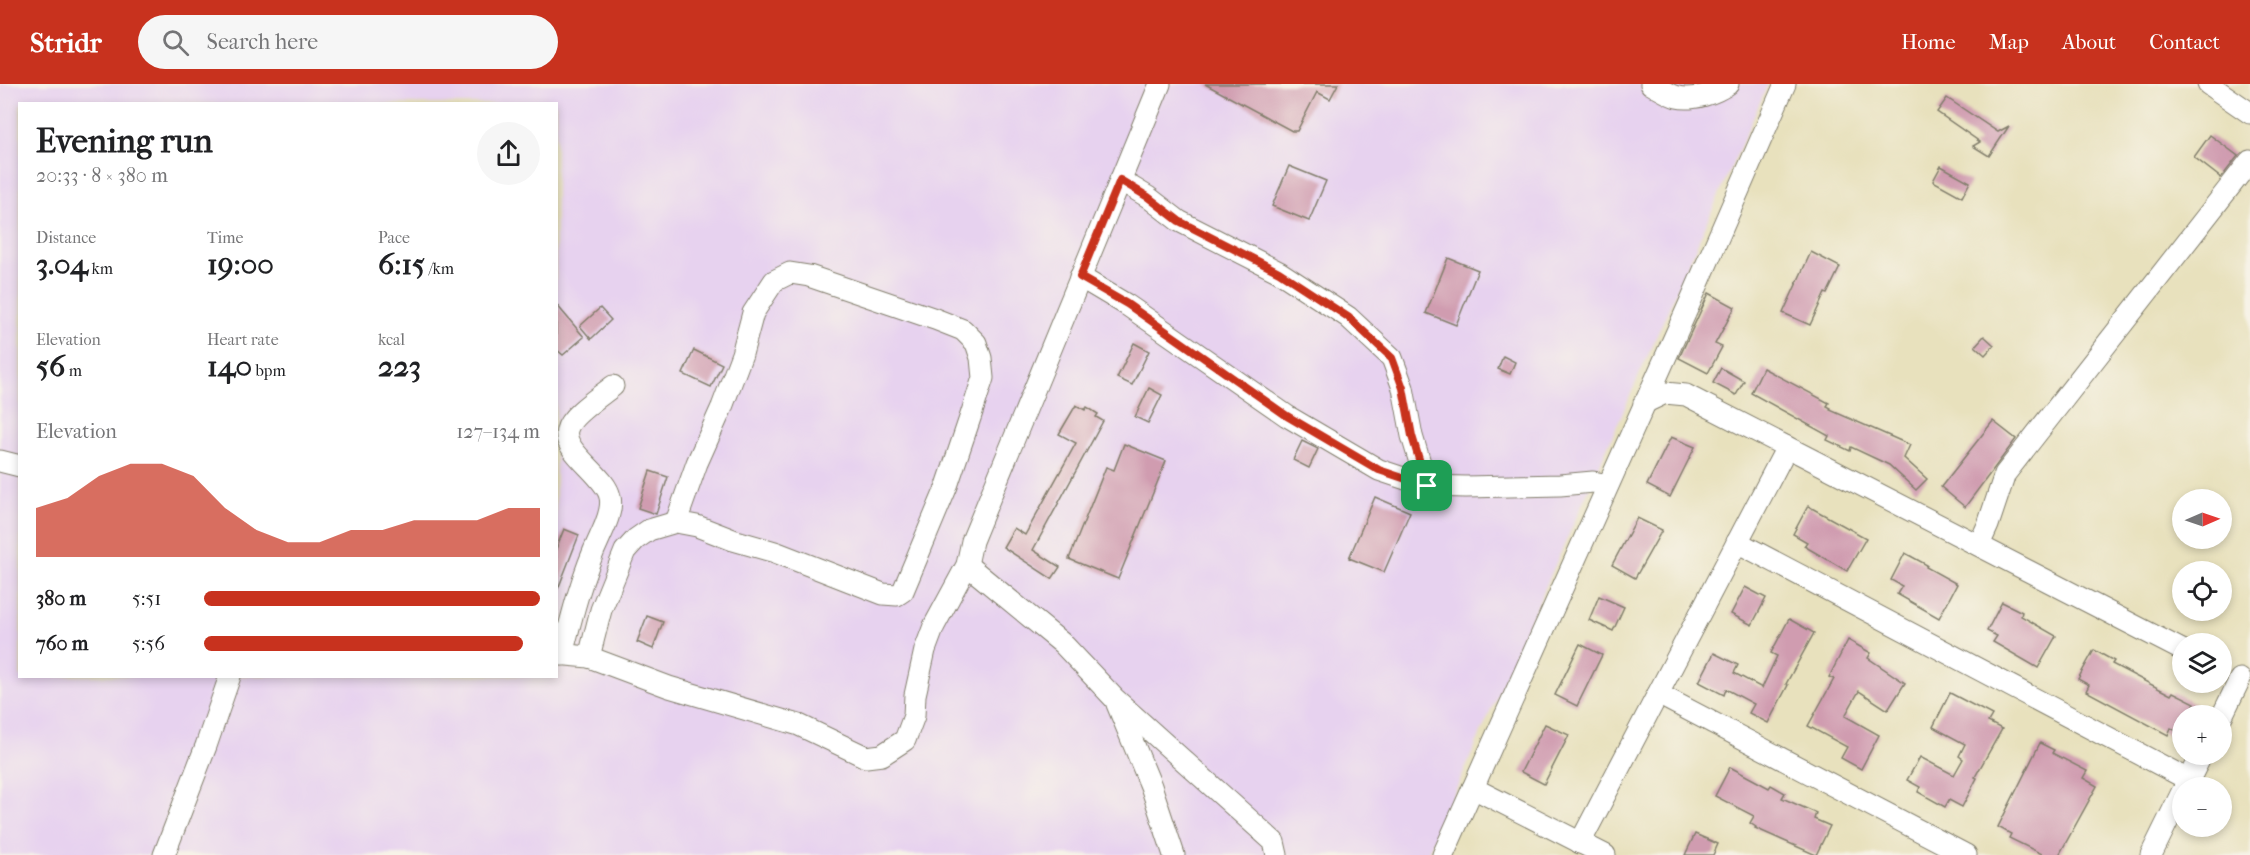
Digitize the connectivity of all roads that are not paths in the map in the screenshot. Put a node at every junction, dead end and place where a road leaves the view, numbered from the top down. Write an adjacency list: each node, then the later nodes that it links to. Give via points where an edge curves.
1 (1160, 84): 8 (street)
2 (1651, 84): 3 (street, via 1678,98 1718,91)
3 (1728, 84)
4 (1785, 84): 11 (street)
5 (2208, 84): 6 (street)
6 (2250, 113)
7 (2250, 161): 19 (street, via 2006,474)
8 (1120, 180): 9 (street); 16 (street, via 1179,221 1279,272 1348,317 1392,358)
9 (1080, 277): 16 (street, via 1127,304 1287,416 1379,470); 20 (street, via 972,541)
10 (613, 386): 22 (street, via 572,419 567,430 567,442 610,497 610,511)
11 (1644, 403): 12 (street, via 1665,393 1686,395); 15 (street)
12 (1787, 447): 18 (street); 19 (street)
13 (0, 461): 14 (street)
14 (18, 466)
15 (1608, 485): 16 (street, via 1593,482); 30 (street)
16 (1427, 486)
17 (676, 522): 17 (street, via 742,354 753,313 774,281 790,273 810,276 963,330 976,343 983,378 947,486 903,591 897,595 883,594 775,552); 23 (street, via 649,530 625,551 601,610)
18 (1737, 542): 26 (street); 29 (street)
19 (1979, 545): 21 (street)
20 (967, 565): 23 (street, via 925,650 914,716 904,740 882,755 866,758 799,725 669,687); 27 (street, via 1063,644)
21 (2172, 645)
22 (559, 654): 23 (street)
23 (589, 657)
24 (229, 678): 33 (street)
25 (2237, 678): 28 (street)
26 (1658, 694): 32 (street); 38 (street)
27 (1114, 698): 34 (street, via 1151,786); 35 (street, via 1274,842)
28 (2226, 705)
29 (2172, 779)
30 (1473, 788): 32 (street); 36 (street)
31 (2172, 814): 39 (street)
32 (1580, 843): 37 (street)
33 (164, 855)
34 (1174, 855)
35 (1277, 855)
36 (1443, 855)
37 (1605, 855)
38 (1966, 855)
39 (2151, 855)

